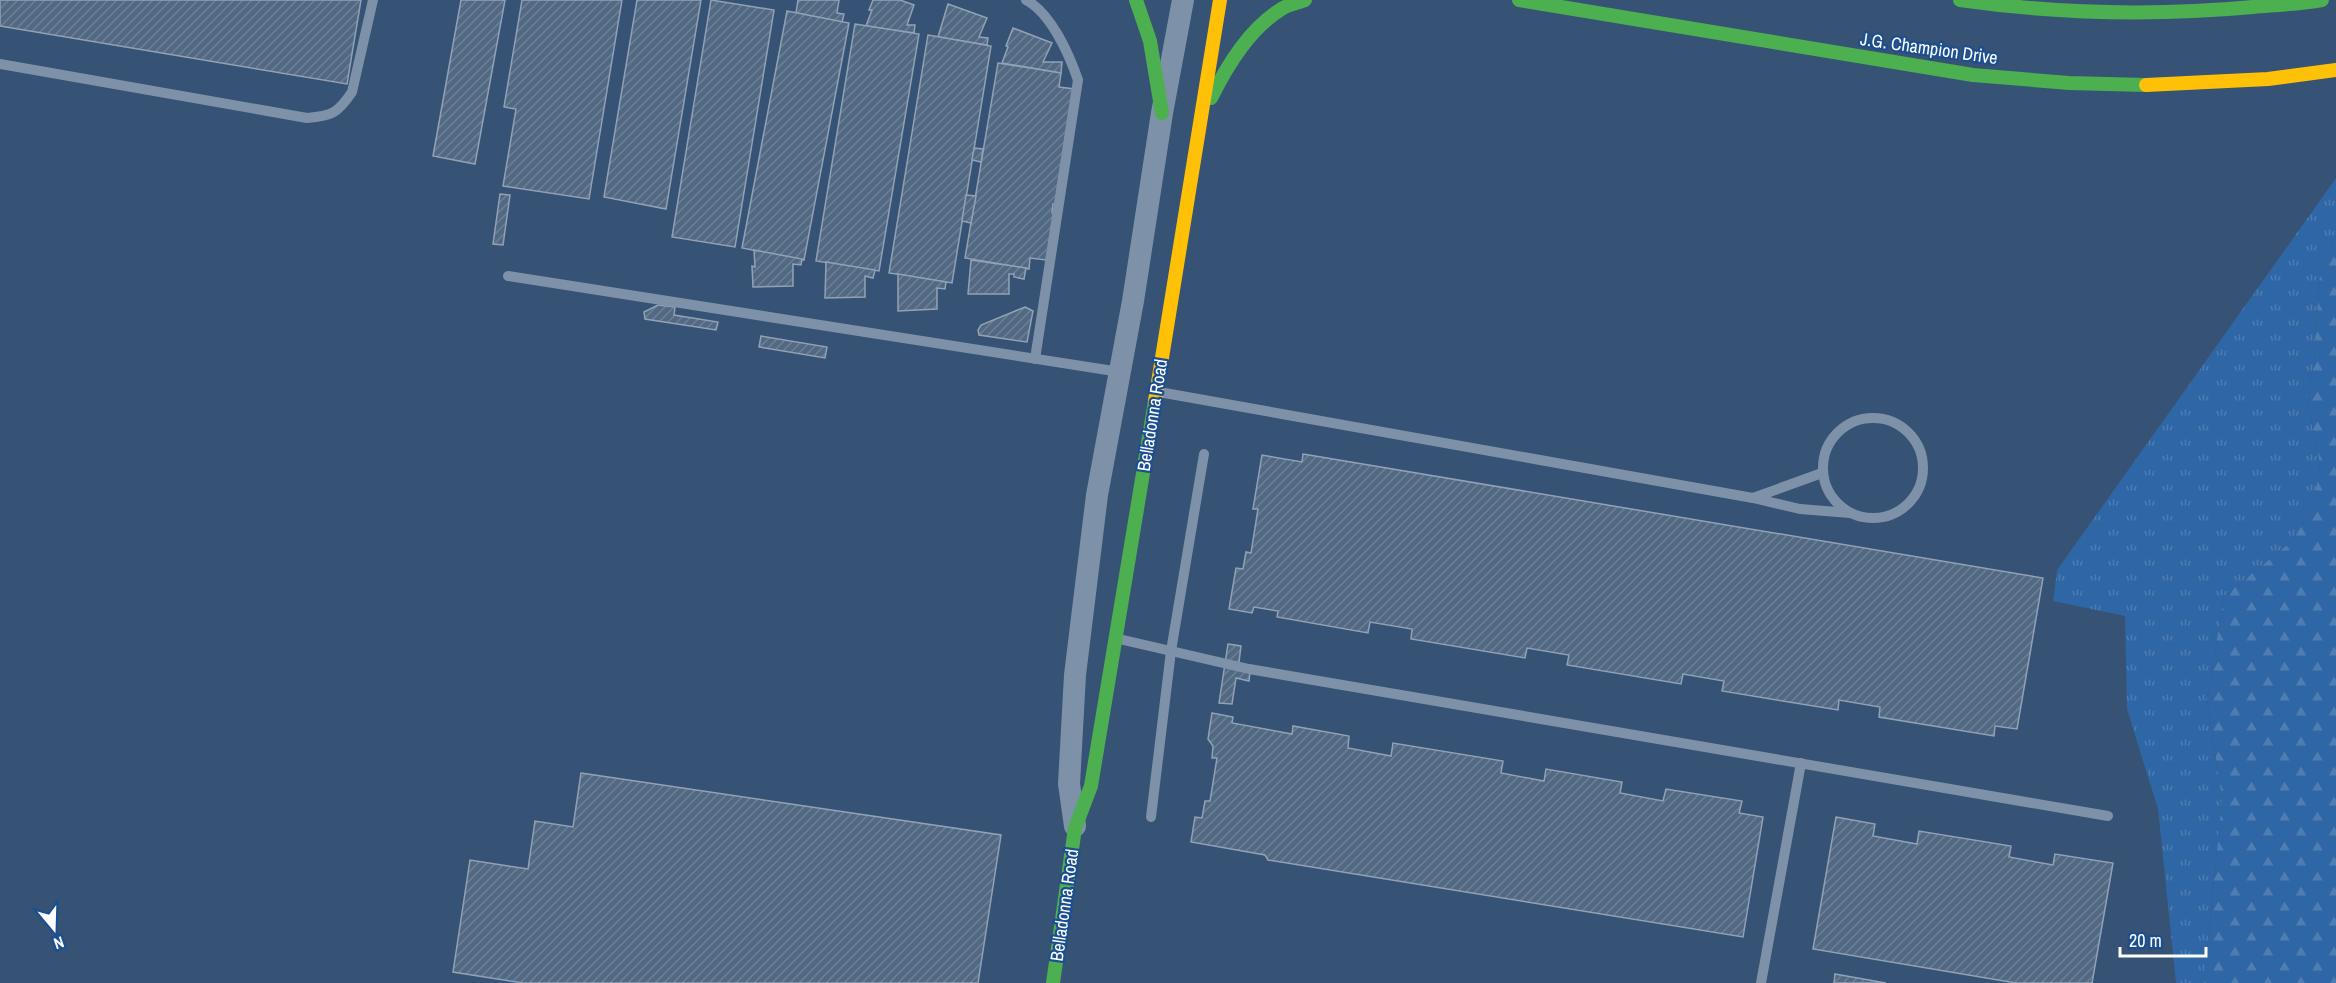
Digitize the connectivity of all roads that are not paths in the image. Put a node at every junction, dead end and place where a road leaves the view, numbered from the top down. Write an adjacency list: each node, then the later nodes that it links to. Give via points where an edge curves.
1 (373, 0): 10 (lane, via 352,92 344,105 328,116 307,118)
2 (1026, 0): 15 (lane, via 1054,29 1078,80)
3 (1136, 0): 12 (street, via 1151,44)
4 (1183, 0): 12 (street, Belladonna Road)
5 (1220, 0): 13 (street, Belladonna Road)
6 (1305, 0): 13 (street, via 1284,8 1243,45)
7 (1519, 0): 11 (street, J.G. Champion Drive, via 1973,75 2152,85 2268,79)
8 (1960, 0): 9 (street, via 2088,13 2160,13)
9 (2322, 0)
10 (0, 64)
11 (2336, 69)
12 (1162, 113): 16 (street, Belladonna Road)
13 (1199, 126): 17 (street, Belladonna Road)
14 (508, 276): 15 (lane)
15 (1035, 359): 16 (lane)
16 (1120, 372): 27 (street, Belladonna Road, via 1097,495 1075,675 1069,784)
17 (1156, 391): 20 (lane); 22 (street, Belladonna Road)
18 (1204, 454): 23 (lane)
19 (1822, 473): 20 (lane); 21 (lane, via 1836,503); 21 (lane, via 1829,442 1853,421 1884,418 1912,435 1924,466 1913,498 1884,517)
20 (1753, 498): 21 (lane, via 1800,509)
21 (1850, 513)
22 (1116, 638): 23 (lane); 27 (street, Belladonna Road, via 1091,786)
23 (1171, 651): 24 (lane, via 1249,669); 26 (lane)
24 (1801, 764): 25 (lane); 29 (lane)
25 (2108, 816)
26 (1151, 817)
27 (1075, 828): 28 (street, Belladonna Road)
28 (1053, 983)
29 (1761, 983)

